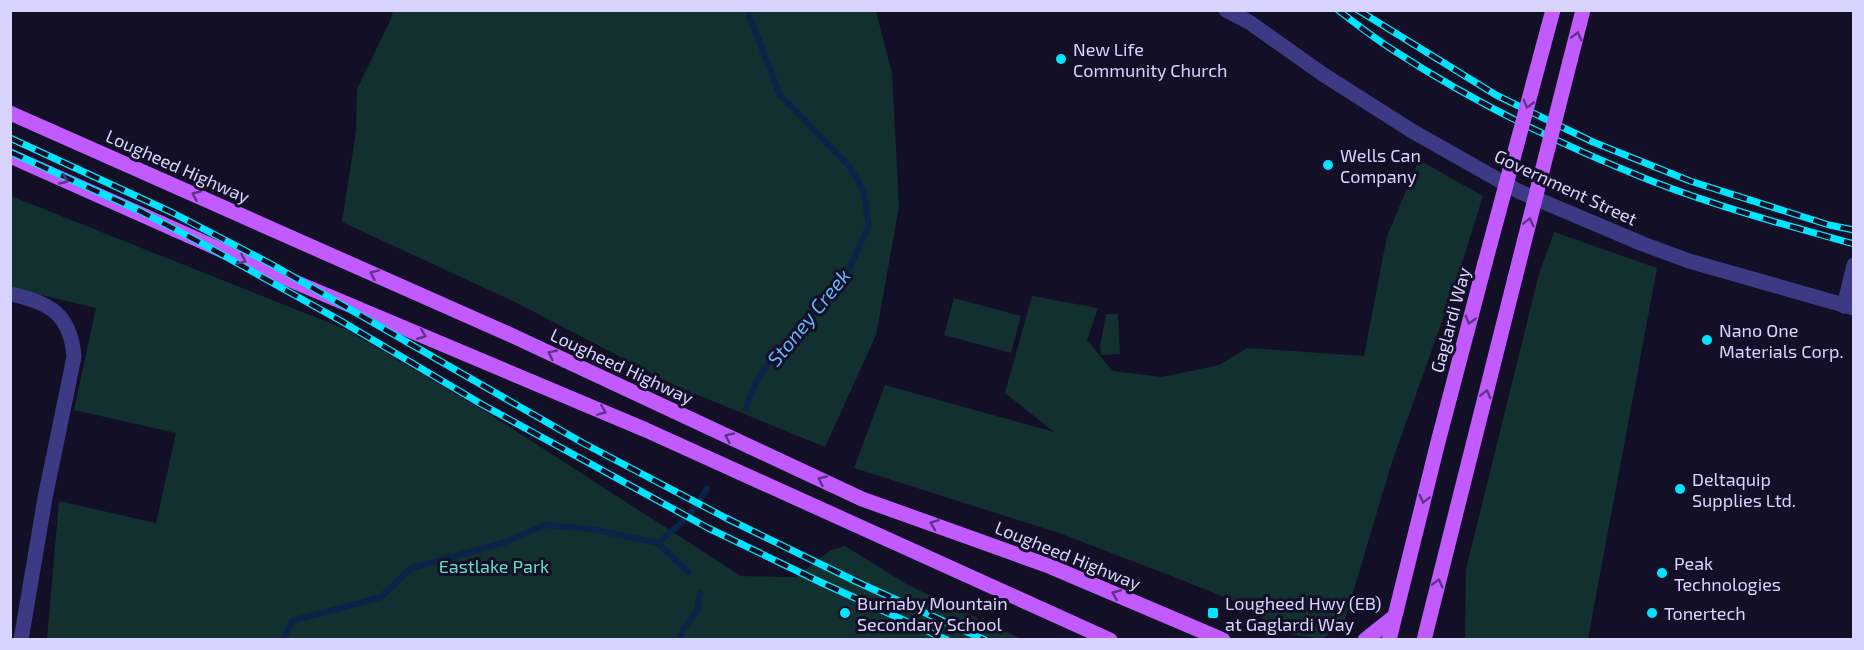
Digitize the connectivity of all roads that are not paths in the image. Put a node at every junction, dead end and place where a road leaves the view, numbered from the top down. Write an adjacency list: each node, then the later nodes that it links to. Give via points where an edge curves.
1 (1226, 10): 8 (street, Government Street, via 1412,131 1518,191 1689,261)
2 (1553, 10): 9 (main road, Gaglardi Way, one-way to 9, bridge)
3 (1583, 10): 15 (main road, one-way to 3, bridge)
4 (10, 113): 12 (main road, Lougheed Highway, one-way to 4, via 1049,566 862,499 513,336)
5 (10, 156): 11 (main road, one-way to 11, via 256,266 636,425)
6 (1854, 265): 8 (street)
7 (10, 294): 10 (street, via 54,310 73,340 74,357)
8 (1849, 307)
9 (1394, 616): 13 (main road); 14 (main road, Gaglardi Way)
10 (21, 639)
11 (1110, 639)
12 (1223, 639)
13 (1365, 639)
14 (1389, 639)
15 (1424, 639)

